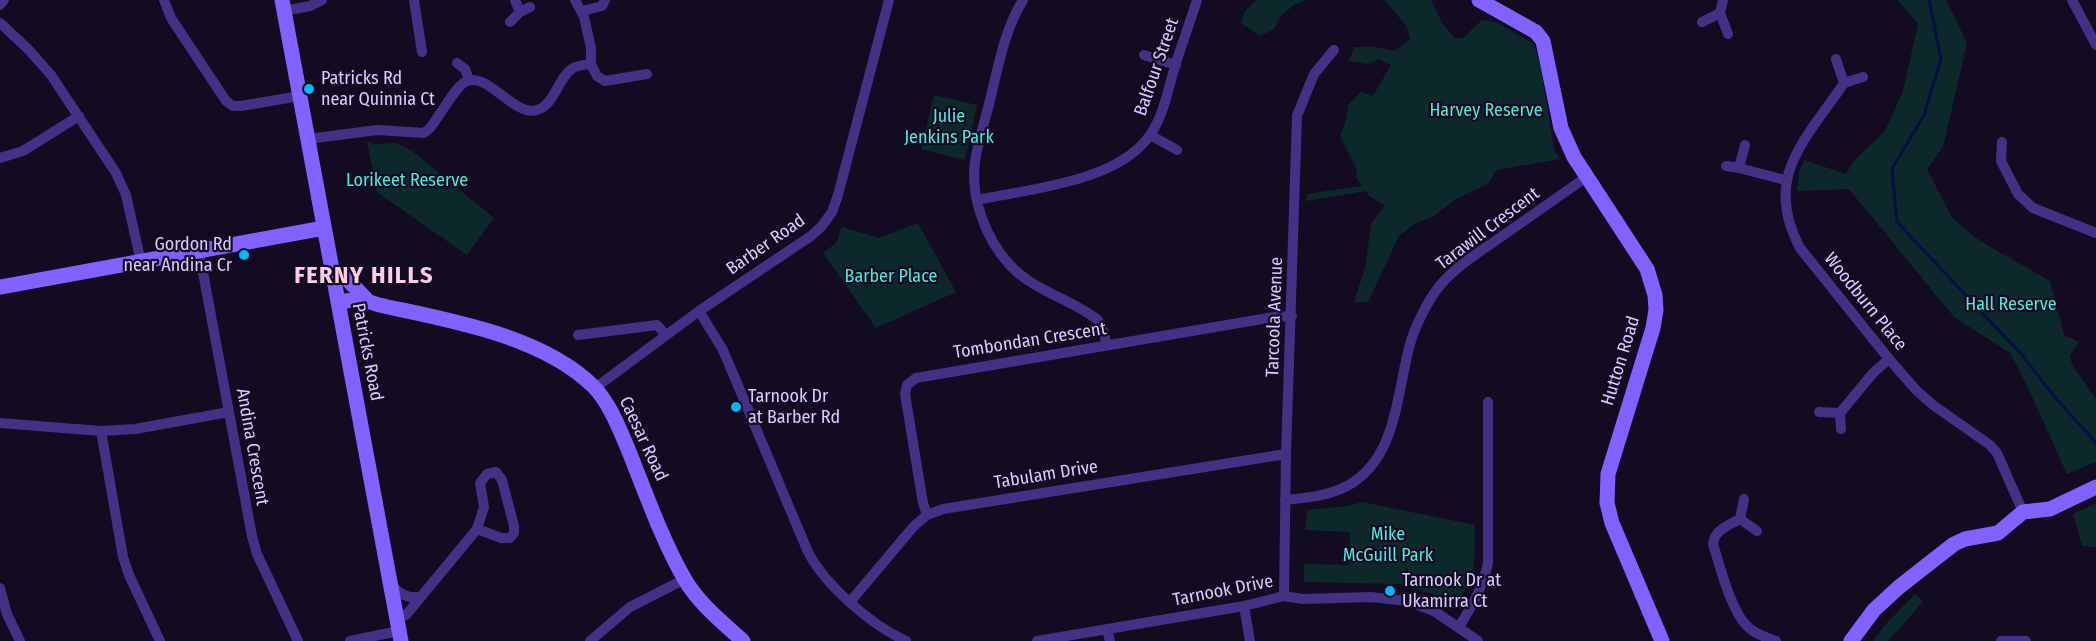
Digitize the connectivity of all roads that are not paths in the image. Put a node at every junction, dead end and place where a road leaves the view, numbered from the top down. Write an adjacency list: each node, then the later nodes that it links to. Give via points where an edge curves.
1 (4, 0): 14 (street)
2 (164, 0): 34 (street, via 171,18 233,106)
3 (322, 0): 15 (street, via 310,6)
4 (414, 0): 24 (street)
5 (515, 0): 18 (street, via 525,9)
6 (575, 0): 16 (street)
7 (605, 0): 16 (street, via 602,6)
8 (889, 0): 55 (street, Barber Road, via 832,212 811,236)
9 (1023, 0): 46 (street, via 1009,28 980,138 974,165)
10 (1197, 0): 29 (street, Balfour Street)
11 (1479, 0): 44 (street, Hutton Road, via 1536,32 1543,41 1561,128)
12 (1724, 0): 17 (street)
13 (2072, 0): 22 (street)
14 (0, 5)
15 (283, 5): 34 (street, Patricks Road)
16 (582, 11): 28 (street)
17 (1720, 13): 19 (street); 21 (street)
18 (510, 22)
19 (1702, 22)
20 (0, 23): 35 (street, via 51,75)
21 (1728, 34)
22 (2096, 45)
23 (1334, 50): 56 (street, Tarcoola Avenue, via 1314,74 1298,116)
24 (422, 52)
25 (1144, 55): 29 (street)
26 (1836, 59): 33 (street)
27 (457, 63): 32 (street, via 465,69)
28 (591, 64): 30 (street, via 605,81); 32 (street, via 571,69 544,107 536,111 525,111 479,80)
29 (1176, 64): 36 (street, Balfour Street, via 1162,111)
30 (647, 74)
31 (1863, 77): 33 (street)
32 (469, 80): 37 (street, via 424,133 377,130)
33 (1844, 83): 45 (street, Woodburn Place, via 1797,150)
34 (300, 96): 37 (street, Patricks Road)
35 (79, 116): 41 (street, via 23,151); 50 (street, via 126,195)
36 (1150, 135): 40 (street); 46 (street, Balfour Street, via 1116,165 1088,177)
37 (308, 139): 47 (street, Patricks Road)
38 (2002, 142): 48 (street, via 2001,161 2018,194 2033,208)
39 (1744, 145): 43 (street)
40 (1177, 150)
41 (0, 158)
42 (1726, 166): 43 (street)
43 (1739, 168): 45 (street)
44 (1588, 176): 72 (street, Tarawill Crescent, via 1467,262 1435,291 1411,338 1392,429 1371,466 1345,487 1314,497); 99 (street, Hutton Road, via 1641,258 1655,295 1653,328 1614,448 1606,488 1612,523)
45 (1785, 180): 60 (street, Woodburn Place, via 1791,230 1800,248)
46 (977, 200): 59 (street, via 985,225 1008,263 1037,287 1098,320)
47 (324, 228): 49 (street); 51 (street, Patricks Road)
48 (2096, 233)
49 (199, 251): 50 (street); 63 (street, Andina Crescent)
50 (141, 262): 52 (street)
51 (332, 269): 53 (street); 54 (street, Patricks Road)
52 (0, 287)
53 (373, 302): 54 (street, Caesar Road); 61 (street, Caesar Road, via 465,324 544,352)
54 (339, 306): 79 (street, Patricks Road)
55 (699, 311): 58 (street, Barber Road); 83 (street, via 723,350 808,552 816,567)
56 (1292, 316): 59 (street, Tombondan Crescent); 69 (street, Tarcoola Avenue)
57 (578, 335): 58 (street, via 657,325)
58 (666, 335): 61 (street, Barber Road)
59 (1107, 345): 74 (street, Tombondan Crescent, via 928,375 907,385 905,402)
60 (1889, 359): 65 (street); 73 (street, Woodburn Place, via 1933,405 1990,445)
61 (595, 388): 78 (street, Caesar Road, via 619,429)
62 (1488, 402): 85 (street, via 1488,563 1478,595)
63 (229, 412): 68 (street, via 135,429); 90 (street, Andina Crescent, via 255,545)
64 (1819, 412): 65 (street)
65 (1840, 413): 67 (street)
66 (0, 423): 68 (street)
67 (1842, 429)
68 (101, 431): 89 (street, via 123,556)
69 (1286, 454): 72 (street, Tarcoola Avenue); 74 (street, Tabulam Drive, via 943,509)
70 (2096, 487): 73 (street, via 2050,509)
71 (1744, 499): 75 (street)
72 (1285, 500): 81 (street, Tarcoola Avenue)
73 (2023, 512): 101 (street, via 1998,533 1965,538 1954,544 1874,610)
74 (927, 515): 83 (street, Tabulam Drive)
75 (1740, 519): 77 (street); 100 (street, via 1718,531 1713,544 1736,612 1753,632)
76 (477, 529): 76 (street, via 506,539 514,533 502,480 496,472 486,474 480,483 484,507); 82 (street)
77 (1757, 531)
78 (685, 579): 92 (street, via 630,607); 93 (street, Caesar Road, via 704,604)
79 (390, 583): 82 (street, via 402,595); 87 (street, Patricks Road)
80 (0, 588): 88 (street)
81 (1284, 596): 84 (street, Tarnook Drive); 85 (street, Tarnook Drive, via 1407,601 1434,611)
82 (420, 597): 87 (street)
83 (850, 602): 94 (street)
84 (1244, 606): 86 (street, Tarnook Drive); 97 (street)
85 (1458, 627): 98 (street, Tarnook Drive)
86 (1107, 629): 95 (street, Tarnook Drive); 96 (street)
87 (399, 630): 91 (street)
88 (20, 641)
89 (160, 641)
90 (298, 641)
91 (350, 641)
92 (591, 641)
93 (743, 641)
94 (906, 641)
95 (1037, 641)
96 (1110, 641)
97 (1250, 641)
98 (1478, 641)
99 (1662, 641)
100 (1776, 641)
101 (1851, 641)
102 (2001, 641): 103 (street)
103 (2026, 641)

